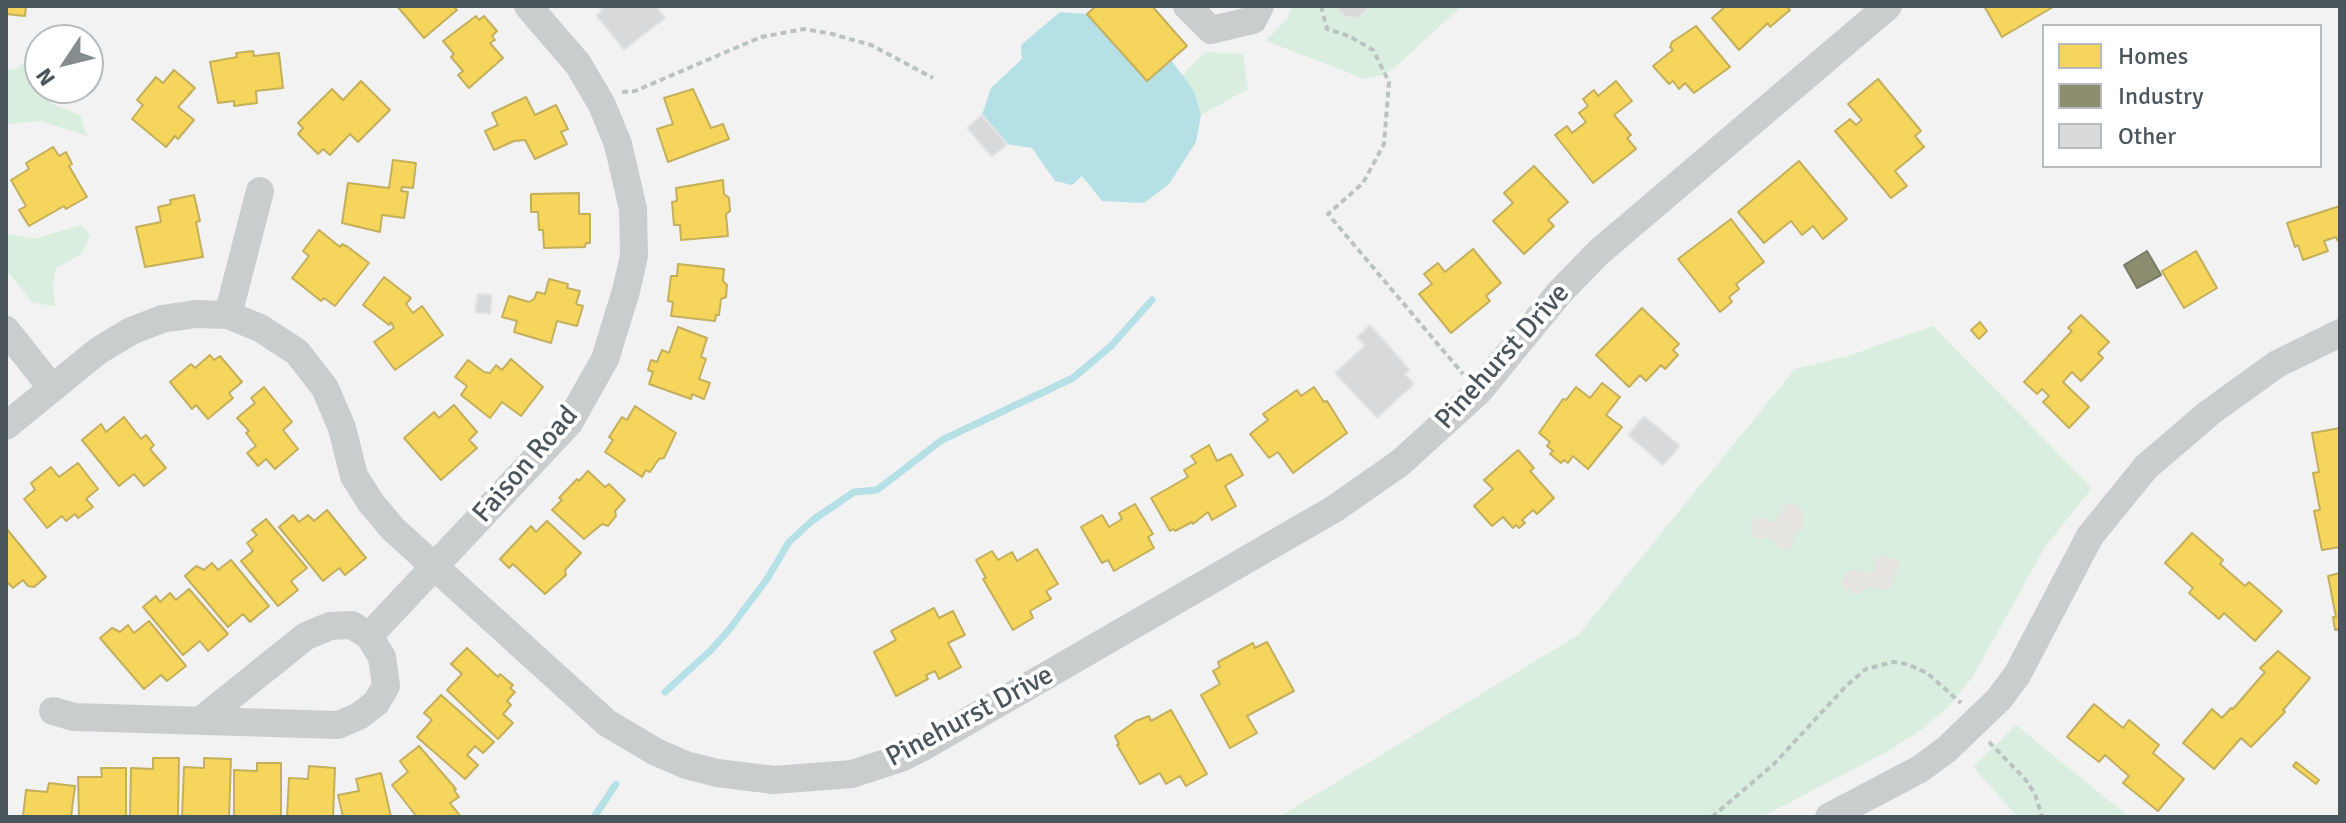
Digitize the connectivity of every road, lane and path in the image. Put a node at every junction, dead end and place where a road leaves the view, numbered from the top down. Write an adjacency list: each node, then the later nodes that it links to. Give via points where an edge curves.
1 (528, 6): 15 (street, Faison Road, via 578,64 602,105 618,144 633,209 634,256 605,359 569,423)
2 (1187, 6): 3 (street, via 1211,30 1253,20)
3 (1260, 6)
4 (1321, 6): 12 (path, via 1327,29 1373,50 1389,82 1384,144 1363,183 1328,214)
5 (1888, 6): 15 (street, Pinehurst Drive, via 1599,252 1478,392 1400,463 1334,509 901,758 852,774 801,780 746,778 686,765 607,723)
6 (933, 78): 7 (path, via 871,45 804,29 761,37 635,91)
7 (620, 92)
8 (260, 191): 9 (street)
9 (228, 315): 13 (street, Pinehurst Drive, via 162,319 131,331); 15 (street, Pinehurst Drive, via 297,352 325,388 354,476 371,503)
10 (6, 330): 13 (street)
11 (2340, 333): 22 (street, via 2277,364 2146,467 2090,536 2017,675 1999,699 1920,769)
12 (1463, 374)
13 (52, 388): 14 (street, Pinehurst Drive)
14 (6, 426)
15 (435, 568): 16 (street, Faison Road)
16 (369, 636): 19 (street, via 352,625 330,626 306,636); 19 (street, via 382,657 386,686 359,716 338,725)
17 (1967, 709): 21 (path, via 1927,673 1907,664 1866,669 1774,764)
18 (53, 711): 19 (street, via 74,717)
19 (200, 721)
20 (1984, 736): 23 (path, via 2025,779)
21 (1712, 817)
22 (1829, 817)
23 (2042, 817)

